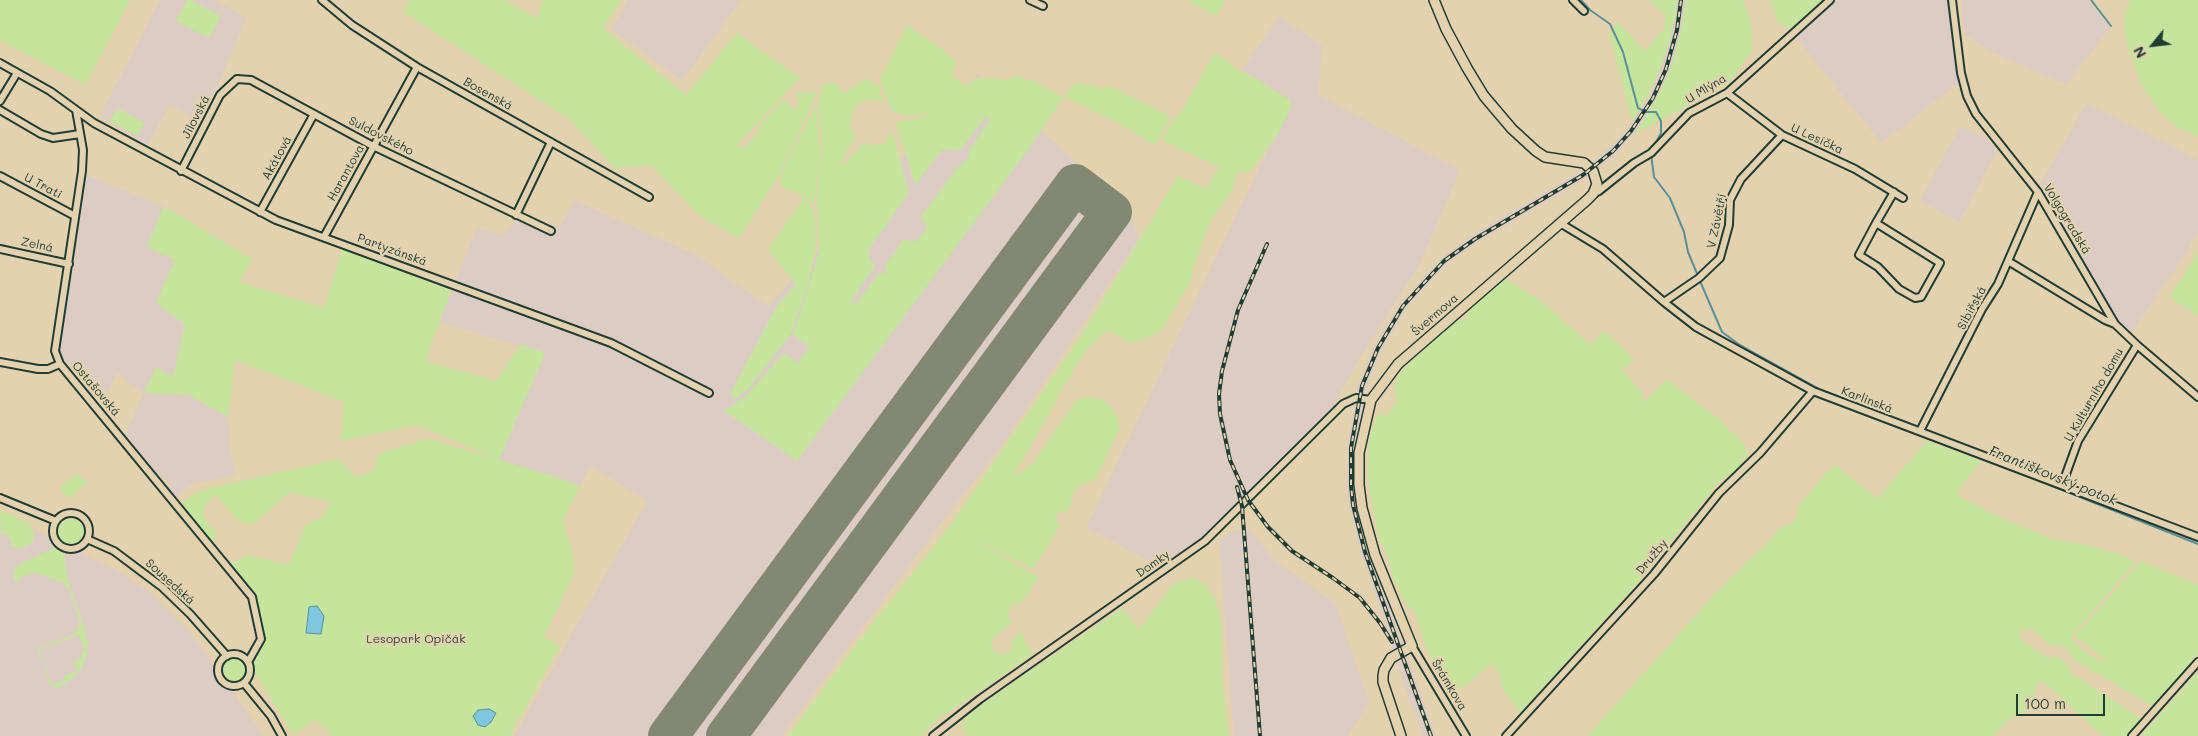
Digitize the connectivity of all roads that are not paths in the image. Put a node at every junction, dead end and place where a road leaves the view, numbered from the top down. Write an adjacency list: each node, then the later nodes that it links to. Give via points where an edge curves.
1 (322, 0): 10 (street, Bosenská)
2 (1030, 0): 7 (street)
3 (1434, 0): 26 (street, via 1446,29 1484,96 1536,151 1546,157 1588,166 1597,184)
4 (1573, 0): 8 (street)
5 (1830, 0): 13 (street, U Mlýna)
6 (1952, 0): 25 (street, Volgogradská, via 1967,96 1984,126)
7 (1043, 6)
8 (1584, 11)
9 (0, 63): 11 (street)
10 (417, 67): 20 (street, Bosenská); 21 (street, Harantova)
11 (17, 73): 14 (street); 16 (street)
12 (237, 79): 17 (street, Suldovského, via 251,80); 22 (street, Jílovská, via 220,96)
13 (1727, 93): 19 (street, U Lesíčka); 26 (street, U Mlýna, via 1689,113 1650,153)
14 (0, 101)
15 (0, 110): 18 (street, via 53,138)
16 (76, 110): 18 (street, Ostašovská); 22 (street, Partyzánská)
17 (314, 114): 21 (street, Suldovského); 29 (street, Akátová)
18 (80, 134): 31 (street, Ostašovská, via 84,150)
19 (1782, 135): 24 (street, U Lesíčka, via 1855,169); 39 (street, V Závětří, via 1741,179 1730,200 1729,225 1720,258 1699,278)
20 (551, 142): 27 (street, Bosenská); 30 (street)
21 (373, 146): 30 (street, Suldovského); 35 (street, Harantova)
22 (181, 171): 29 (street, Partyzánská)
23 (0, 176): 31 (street, U Trati)
24 (1894, 192): 28 (street, U Lesíčka); 33 (street)
25 (2038, 192): 37 (street, Sibiřská); 40 (street, Volgogradská)
26 (1593, 194): 32 (street, Švermova)
27 (649, 198)
28 (1903, 198)
29 (260, 212): 35 (street, Partyzánská)
30 (516, 215): 34 (street, Suldovského)
31 (75, 216): 38 (street, Ostašovská)
32 (1560, 223): 39 (street, Karlinská, via 1603,249); 47 (street, Švermova, via 1398,364)
33 (1876, 223): 33 (street, via 1941,260 1925,294 1915,298 1899,289 1878,267 1857,258)
34 (551, 231)
35 (324, 237): 45 (street, Partyzánská, via 611,343)
36 (0, 249): 38 (street, Zelná)
37 (2008, 261): 40 (street); 48 (street, Sibiřská)
38 (69, 264): 43 (street, Ostašovská, via 55,351)
39 (1664, 302): 44 (street, Karlinská, via 1696,327)
40 (2115, 324): 41 (street, Volgogradská)
41 (2137, 345): 46 (street, Volgogradská); 49 (street, U Kulturního domu, via 2078,441)
42 (0, 362): 43 (street, via 38,369)
43 (60, 364): 56 (street, Ostašovská, via 252,597 261,639)
44 (1813, 391): 48 (street, Karlinská); 63 (street, Družby, via 1760,453 1719,493 1654,574)
45 (710, 393)
46 (2198, 397)
47 (1371, 400): 54 (street, Švermova, via 1358,468 1362,508 1375,555); 60 (street, Domky, via 1356,398 1343,404 1205,541 980,698)
48 (1920, 431): 49 (street, Karlinská)
49 (2062, 485): 52 (street, Karlinská)
50 (0, 498): 51 (street)
51 (56, 521): 53 (street, via 65,514 76,514 87,525); 53 (street, via 53,536 62,547 76,548)
52 (2198, 537)
53 (87, 538): 55 (street, Sousedská, via 114,551 162,587)
54 (1412, 646): 61 (street, via 1391,658 1383,676); 62 (street, Šrámkova)
55 (226, 656): 56 (street, via 240,655); 58 (street, via 218,671 222,681 230,686)
56 (248, 662): 58 (street, Ostašovská, via 250,673)
57 (2198, 662): 64 (street)
58 (244, 683): 59 (street, via 271,716)
59 (282, 736)
60 (932, 736)
61 (1401, 736)
62 (1466, 736)
63 (1506, 736)
64 (2132, 736)

